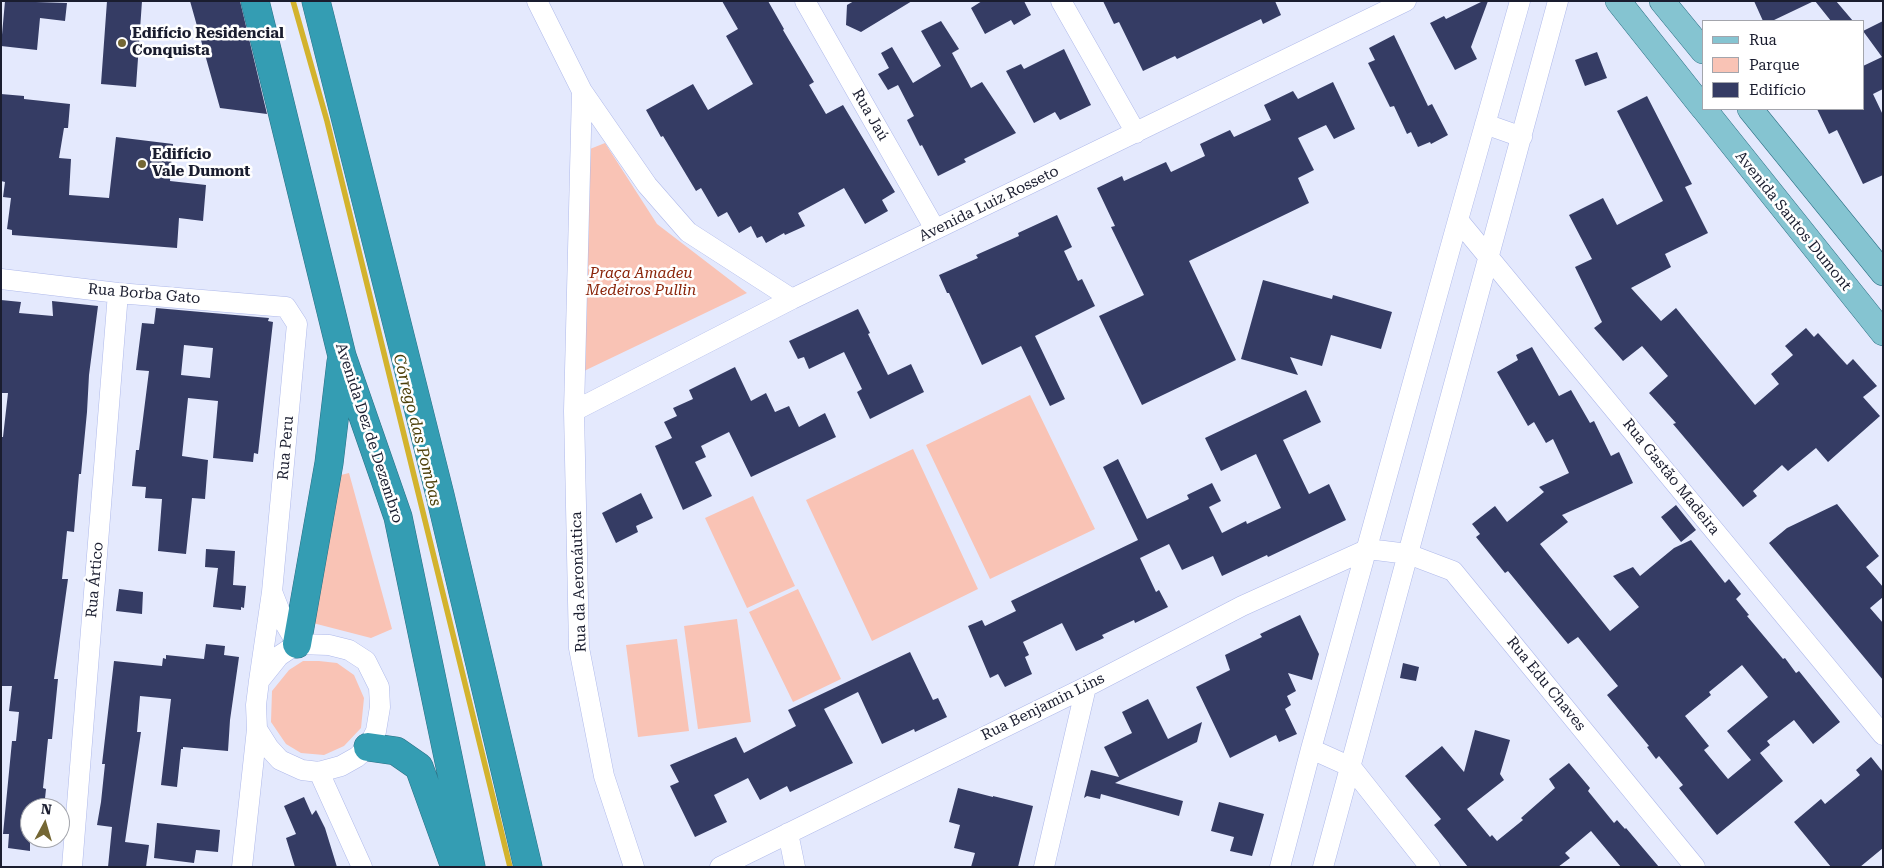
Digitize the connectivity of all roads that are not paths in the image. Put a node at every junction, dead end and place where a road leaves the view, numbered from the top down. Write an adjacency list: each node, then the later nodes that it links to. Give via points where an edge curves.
1 (255, 1): 28 (highway, Avenida Dez de Dezembro)
2 (316, 1): 50 (highway, via 440,495)
3 (536, 1): 12 (street)
4 (805, 1): 20 (street, Rua Jaú)
5 (1061, 1): 17 (street)
6 (1406, 1): 17 (street, Avenida Luiz Rosseto)
7 (1520, 1): 16 (street)
8 (1558, 1): 18 (street)
9 (1618, 1): 13 (main road, Avenida Santos Dumont)
10 (1662, 1): 11 (main road)
11 (1702, 50)
12 (582, 90): 25 (street, via 647,185 688,232); 29 (street, Rua da Aeronáutica)
13 (1702, 107)
14 (1705, 110): 27 (main road, Avenida Santos Dumont)
15 (1751, 110): 22 (main road)
16 (1485, 124): 18 (street); 19 (street)
17 (1136, 133): 20 (street, Avenida Luiz Rosseto)
18 (1522, 137): 21 (street)
19 (1458, 220): 21 (street, Rua Gastão Madeira); 30 (street)
20 (935, 229): 25 (street, Avenida Luiz Rosseto)
21 (1488, 256): 31 (street); 37 (street, Rua Gastão Madeira)
22 (1883, 273)
23 (1, 279): 24 (street, Rua Borba Gato)
24 (118, 293): 26 (street, Rua Borba Gato); 45 (street, Rua Ártico)
25 (792, 299): 29 (street, Avenida Luiz Rosseto)
26 (286, 307): 32 (street, Rua Peru, via 297,324)
27 (1883, 333)
28 (342, 356): 33 (highway, via 329,463); 49 (highway, Avenida Dez de Dezembro, via 398,517)
29 (574, 411): 51 (street, Rua da Aeronáutica, via 579,648 604,776)
30 (1368, 549): 31 (street, Rua Edu Chaves); 35 (street, Rua Benjamin Lins, via 1242,606); 39 (street)
31 (1408, 554): 41 (street); 58 (street, Rua Edu Chaves, via 1454,571)
32 (272, 592): 33 (street, Rua Peru); 34 (street, Rua Peru)
33 (297, 644): 34 (street, via 279,656); 38 (street, via 349,650 366,661 379,687 380,707 376,731)
34 (259, 682): 36 (street)
35 (1086, 686): 44 (street, Rua Benjamin Lins); 54 (street)
36 (257, 729): 40 (street); 43 (street)
37 (1883, 736)
38 (368, 747): 42 (street, via 341,766); 48 (highway, via 396,751 419,767)
39 (1311, 749): 41 (street); 55 (street)
40 (280, 760): 42 (street, via 302,770); 43 (street)
41 (1351, 767): 56 (street); 57 (street)
42 (320, 772): 47 (street)
43 (252, 786): 46 (street)
44 (788, 833): 52 (street, Rua Benjamin Lins); 53 (street)
45 (72, 867)
46 (242, 867)
47 (362, 867)
48 (455, 867)
49 (471, 867)
50 (528, 867)
51 (634, 867)
52 (720, 867)
53 (795, 867)
54 (1044, 867)
55 (1280, 867)
56 (1323, 867)
57 (1430, 867)
58 (1695, 867)

